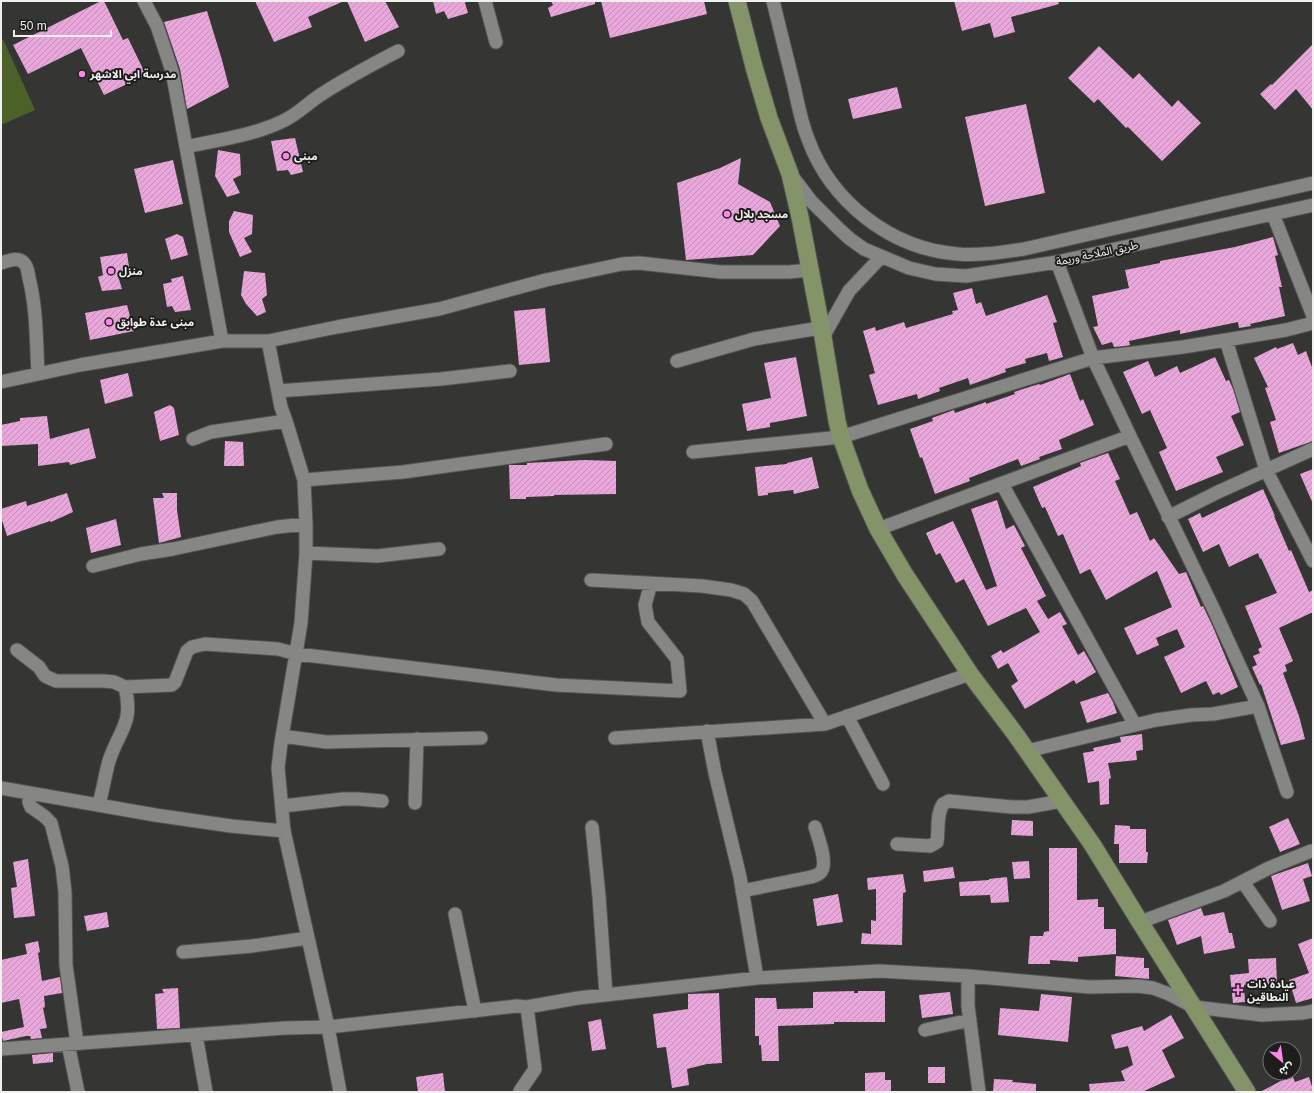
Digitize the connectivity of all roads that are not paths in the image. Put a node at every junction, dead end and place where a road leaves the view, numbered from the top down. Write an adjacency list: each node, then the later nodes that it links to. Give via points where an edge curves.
1 (144, 1): 7 (street, via 157,26 172,71)
2 (485, 1): 5 (street)
3 (737, 1): 8 (main road, via 769,118)
4 (773, 1): 9 (street, via 801,118 817,160 833,185 858,212 882,229 913,244 957,254 1002,252)
5 (496, 42)
6 (398, 51): 7 (street, via 315,99 283,122)
7 (186, 147): 20 (street)
8 (790, 174): 12 (street, طريق الملاحة وريمة, via 811,201 838,228 864,249); 15 (main road)
9 (1313, 183)
10 (1313, 205): 11 (street, طريق الملاحة وريمة)
11 (1273, 214): 13 (street, طريق الملاحة وريمة); 16 (street)
12 (881, 257): 13 (street, طريق الملاحة وريمة, via 909,268 935,274 966,276); 18 (street, via 849,291)
13 (1058, 262): 22 (street)
14 (1, 264): 25 (street, via 19,260 24,262 27,268 36,315)
15 (810, 270): 18 (main road); 21 (street, via 721,272 639,263 622,264 546,280 439,309)
16 (1313, 316)
17 (1313, 323): 19 (street)
18 (822, 332): 23 (street, via 754,339); 30 (main road)
19 (1226, 340): 22 (street); 35 (street)
20 (222, 341): 21 (street); 25 (street)
21 (268, 341): 27 (street)
22 (1093, 358): 29 (street); 30 (street)
23 (677, 361)
24 (510, 370): 27 (street, via 441,379)
25 (38, 373): 26 (street)
26 (1, 382)
27 (278, 391): 28 (street, via 280,407)
28 (286, 421): 31 (street, via 211,432); 36 (street)
29 (1130, 436): 37 (street); 38 (street)
30 (841, 437): 34 (street); 40 (main road)
31 (193, 439)
32 (606, 444): 36 (street, via 403,472)
33 (1313, 449): 35 (street)
34 (693, 452)
35 (1266, 470): 38 (street); 43 (street)
36 (304, 480): 39 (street)
37 (1002, 484): 40 (street); 54 (street)
38 (1168, 517): 51 (street)
39 (306, 524): 42 (street); 44 (street, via 262,530)
40 (878, 530): 49 (main road)
41 (439, 549): 42 (street, via 377,556)
42 (306, 553): 48 (street)
43 (1313, 561)
44 (93, 566)
45 (591, 580): 46 (street)
46 (651, 584): 48 (street, via 645,606 648,622 677,659 680,691 556,685); 53 (street, via 702,586 744,594 752,601)
47 (17, 650): 50 (street, via 39,667 46,676 56,681 104,681)
48 (297, 654): 50 (street, via 278,649 205,644 187,651 172,685); 56 (street)
49 (970, 674): 52 (street); 60 (main road)
50 (125, 687): 68 (street, via 129,701 128,717 109,763)
51 (1258, 706): 54 (street); 63 (street)
52 (847, 716): 53 (street); 61 (street)
53 (825, 724): 55 (street)
54 (1135, 725): 60 (street)
55 (707, 731): 58 (street); 76 (street)
56 (282, 736): 59 (street, via 326,742); 69 (street, via 278,768)
57 (481, 738): 59 (street)
58 (615, 738)
59 (417, 739): 67 (street)
60 (1027, 751): 66 (main road)
61 (883, 784)
62 (1, 788): 64 (street)
63 (1287, 792)
64 (30, 793): 68 (street); 93 (street, via 31,807 51,823 62,866 66,892 66,965)
65 (382, 801): 69 (street, via 343,799)
66 (1062, 801): 73 (street, via 1028,807 949,801 940,808 937,842 930,846); 79 (main road)
67 (415, 803)
68 (100, 804): 72 (street, via 155,815)
69 (283, 806): 72 (street)
70 (592, 827): 84 (street)
71 (815, 827): 76 (street, via 823,857 824,867 821,873)
72 (284, 831): 80 (street)
73 (897, 844)
74 (1311, 851): 75 (street)
75 (1243, 882): 78 (street); 79 (street)
76 (742, 891): 83 (street)
77 (455, 914): 87 (street)
78 (1270, 921)
79 (1140, 922): 86 (main road)
80 (308, 938): 81 (street); 90 (street)
81 (183, 952)
82 (968, 976): 83 (street, via 879,971); 86 (street, via 1088,987 1153,988); 89 (street)
83 (757, 978): 84 (street)
84 (606, 995): 85 (street)
85 (526, 1007): 87 (street); 95 (street, via 535,1070)
86 (1194, 1007): 88 (street, via 1262,1015 1303,1014); 100 (main road)
87 (475, 1011): 90 (street)
88 (1313, 1011)
89 (970, 1020): 91 (street); 99 (street)
90 (328, 1027): 92 (street); 98 (street)
91 (925, 1030)
92 (196, 1035): 93 (street); 97 (street)
93 (73, 1044): 94 (street); 96 (street)
94 (1, 1049)
95 (520, 1091)
96 (78, 1092)
97 (206, 1092)
98 (340, 1092)
99 (979, 1092)
100 (1248, 1092)

